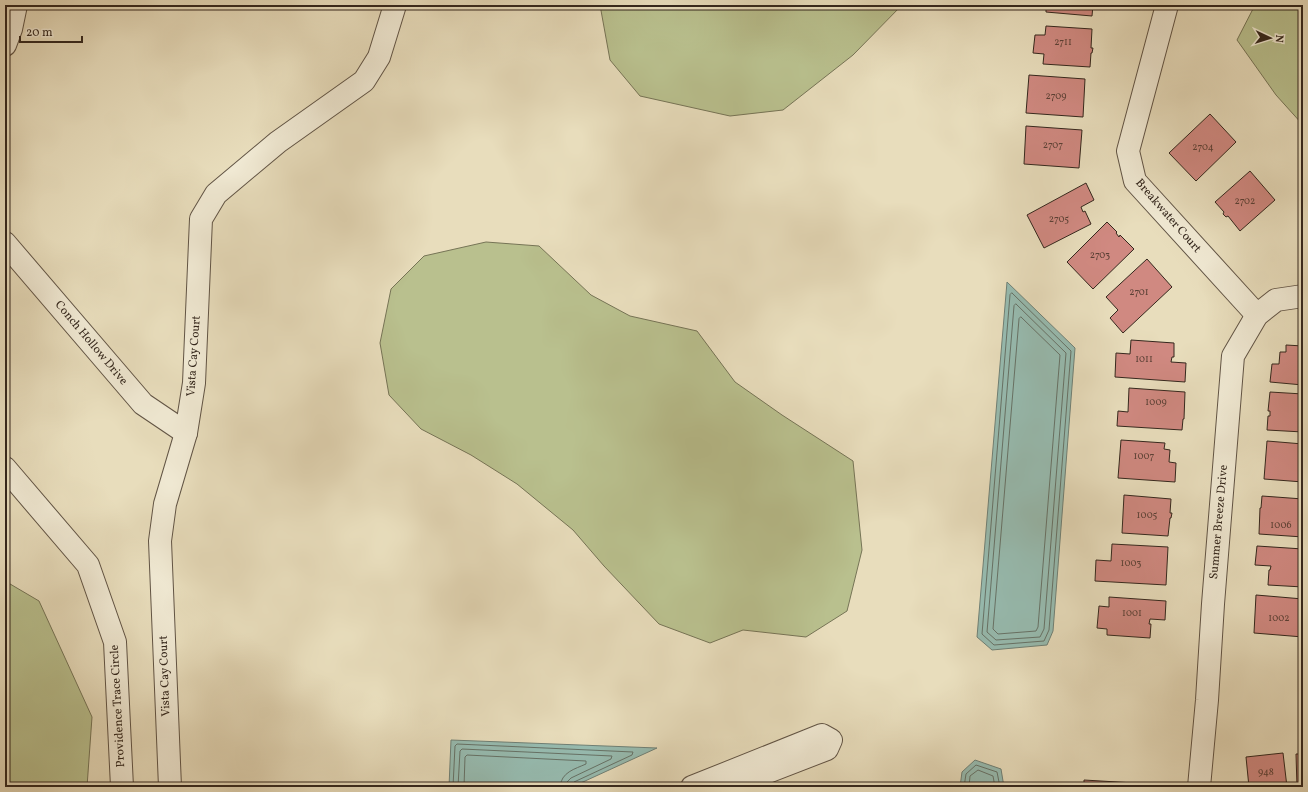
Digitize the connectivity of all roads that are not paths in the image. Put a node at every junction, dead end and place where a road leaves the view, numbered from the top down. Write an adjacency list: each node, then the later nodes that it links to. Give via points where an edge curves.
1 (16, 5): 4 (street)
2 (395, 5): 8 (street, Vista Cay Court, via 379,57 364,81 278,142 216,194 201,219 194,383)
3 (1167, 5): 7 (street, Breakwater Court, via 1128,151 1135,181)
4 (5, 44)
5 (5, 243): 8 (street, Conch Hollow Drive, via 142,404)
6 (1303, 296): 7 (street, Summer Breeze Drive, via 1276,300)
7 (1257, 316): 14 (street, Summer Breeze Drive, via 1233,356)
8 (186, 433): 11 (street, Vista Cay Court, via 165,504 160,541)
9 (5, 468): 10 (street, Providence Trace Circle, via 88,565 115,642)
10 (122, 787)
11 (170, 787)
12 (692, 787): 13 (street, via 822,735 831,740 827,749)
13 (729, 787)
14 (1199, 787)

